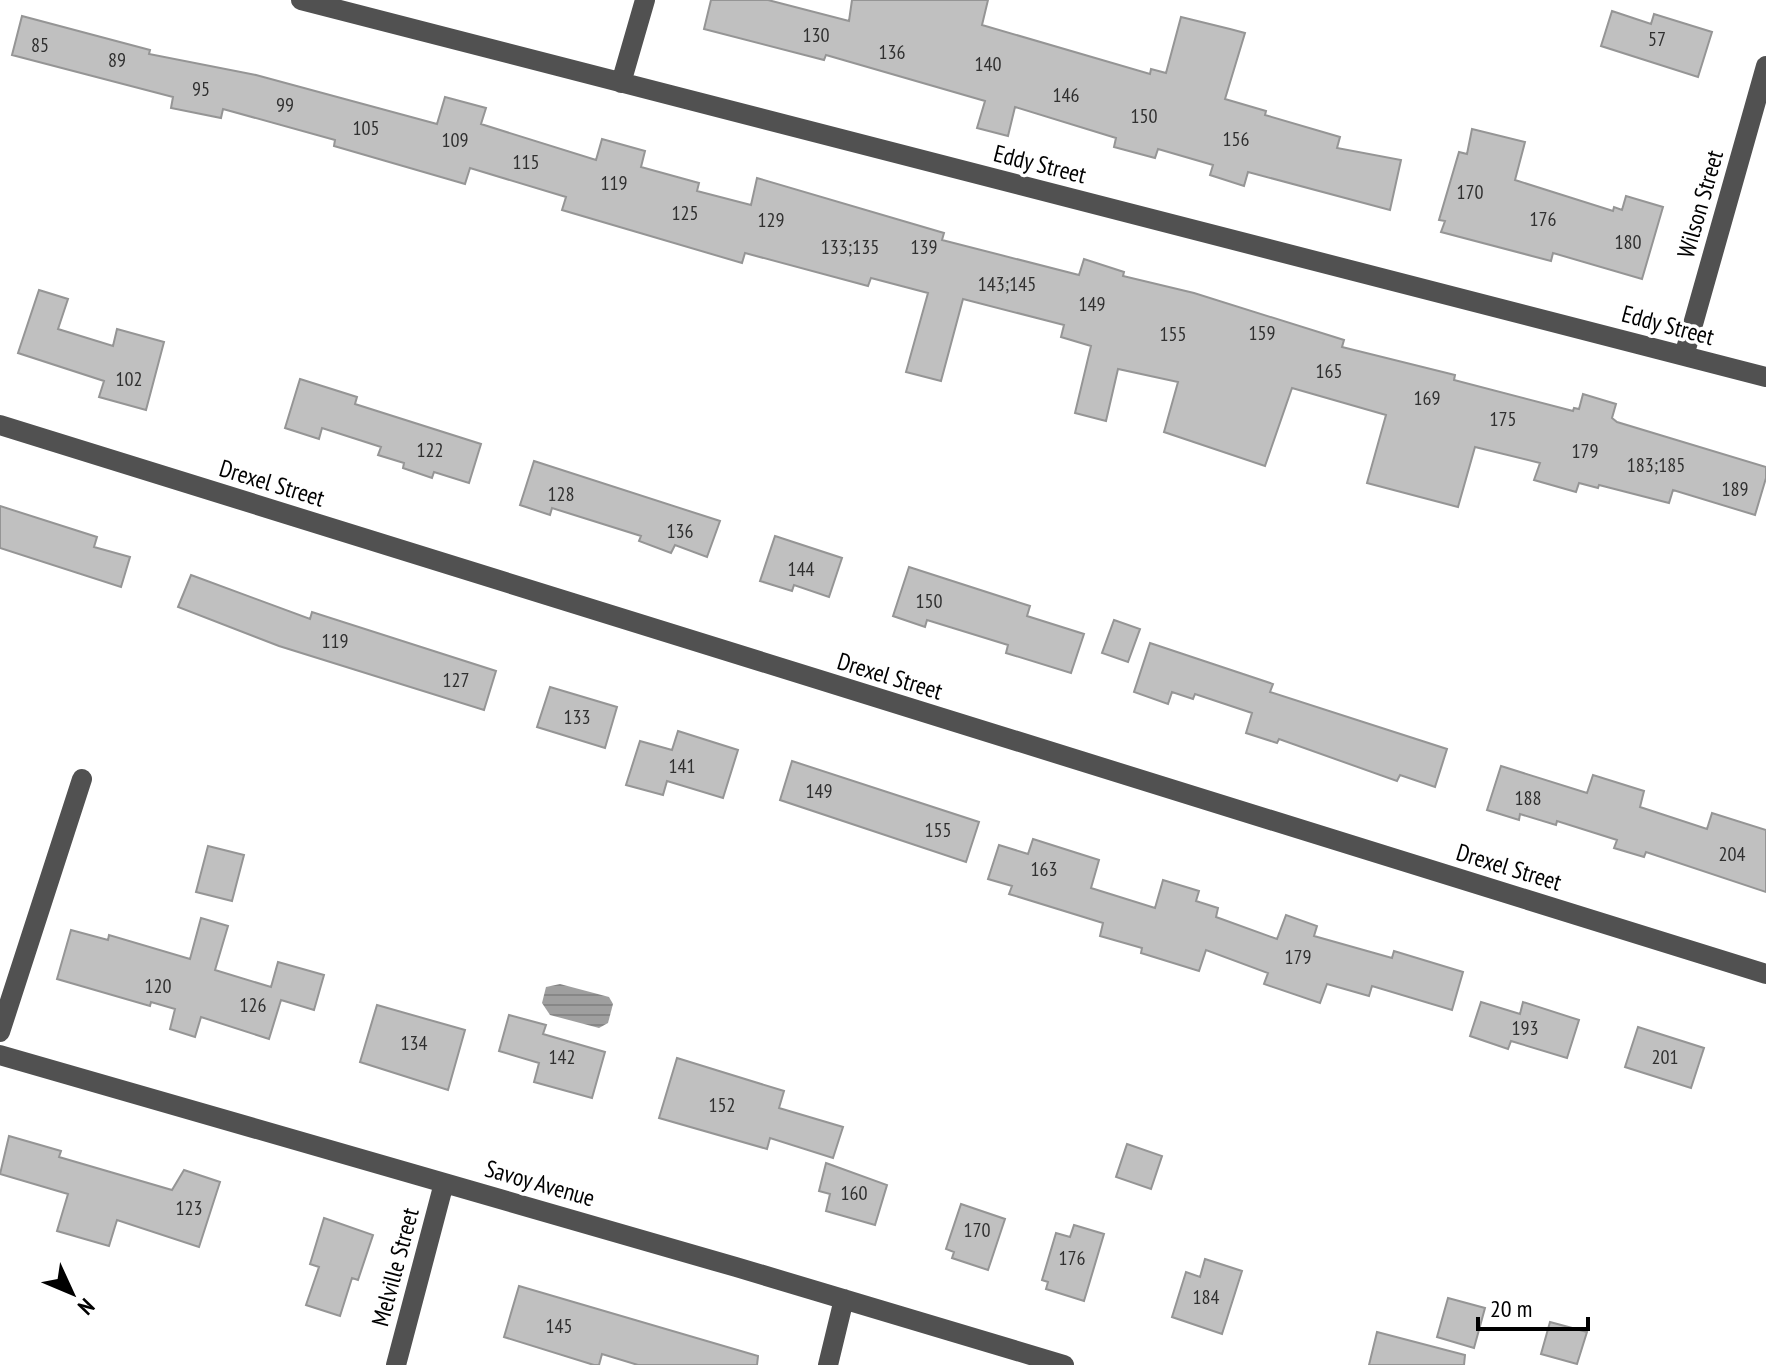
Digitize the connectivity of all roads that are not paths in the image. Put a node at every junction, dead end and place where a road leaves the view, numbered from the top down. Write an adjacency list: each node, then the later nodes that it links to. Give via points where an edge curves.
1 (301, 0): 4 (street, Eddy Street)
2 (645, 0): 4 (street)
3 (1766, 66): 5 (street, Wilson Street)
4 (621, 83): 5 (street, Eddy Street)
5 (1684, 356): 6 (street, Eddy Street)
6 (1766, 377)
7 (0, 425): 9 (street, Drexel Street)
8 (82, 779): 10 (street)
9 (1766, 974)
10 (0, 1032)
11 (0, 1055): 12 (street, Savoy Avenue)
12 (444, 1183): 13 (street, Savoy Avenue); 14 (street, Melville Street)
13 (844, 1299): 15 (street); 16 (street, Savoy Avenue)
14 (396, 1365)
15 (828, 1365)
16 (1064, 1365)

